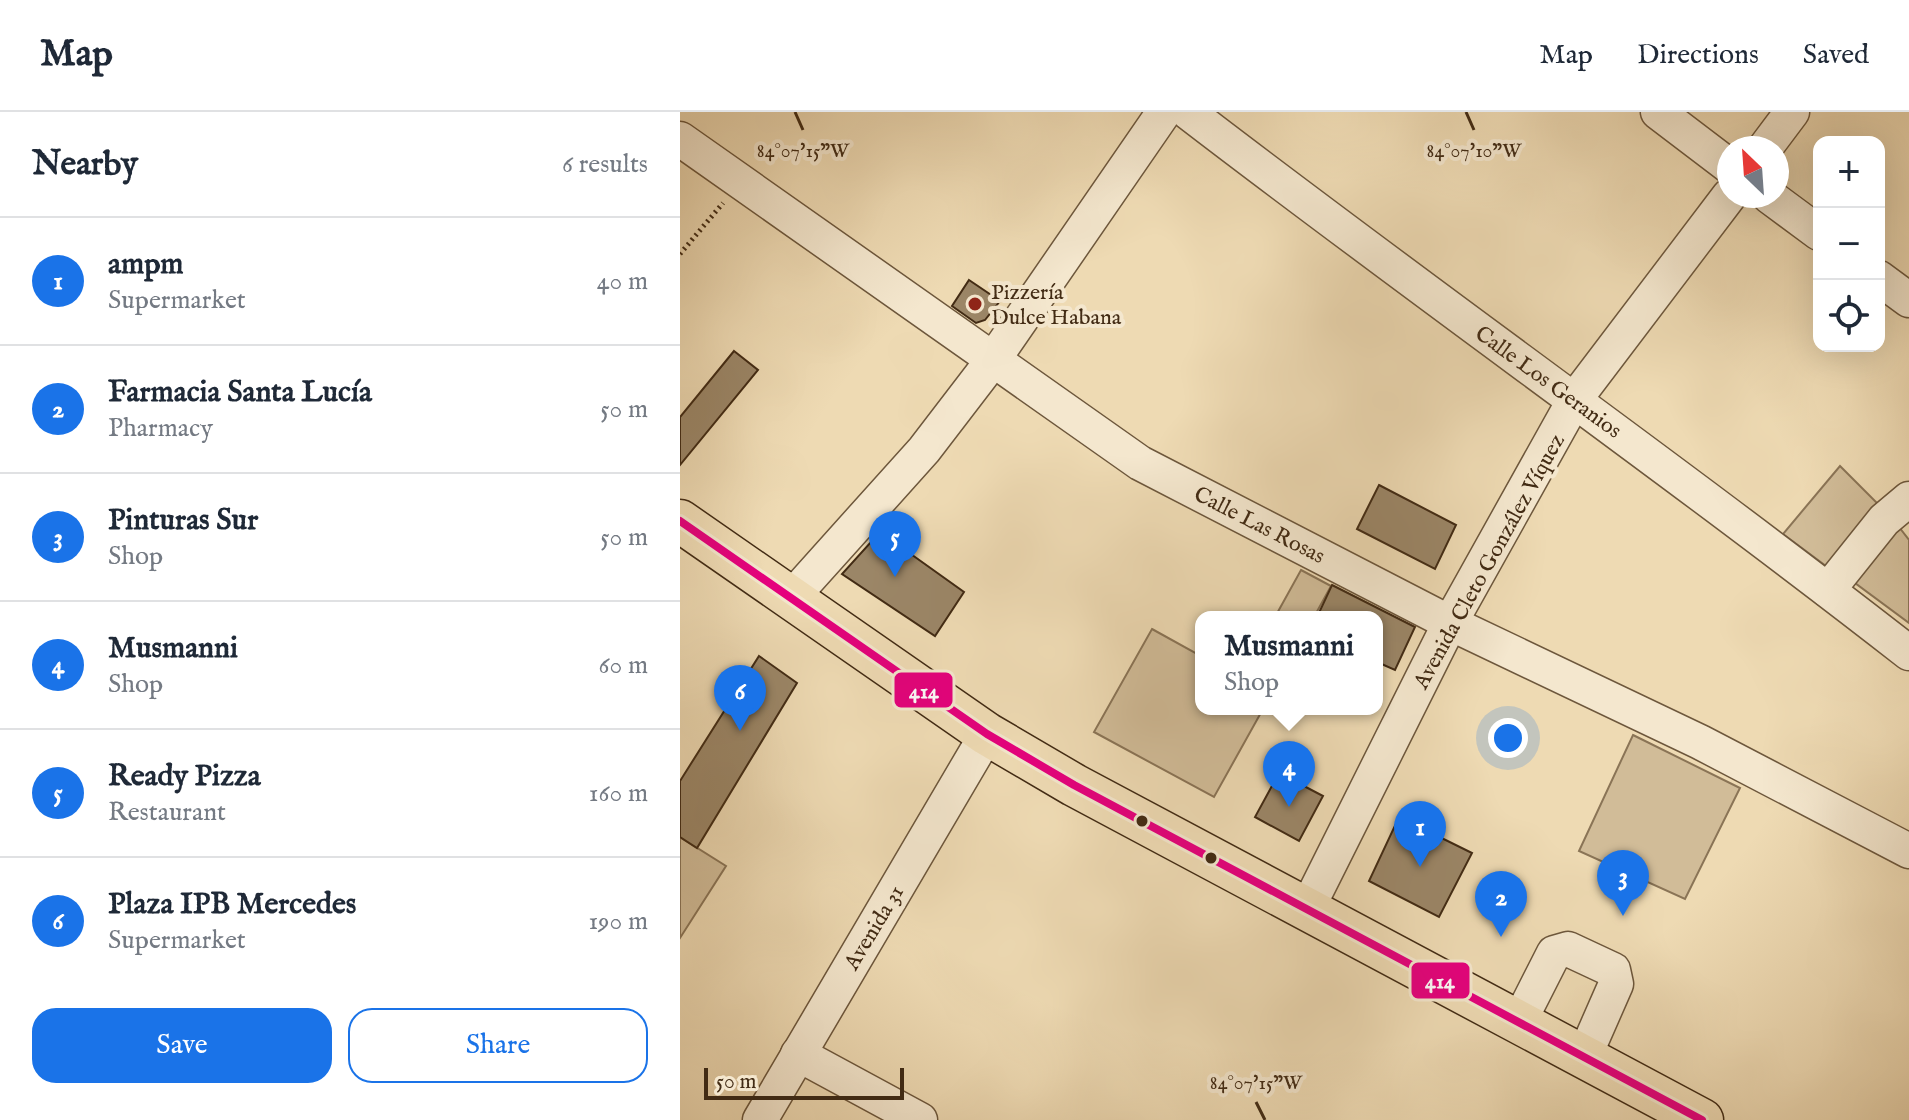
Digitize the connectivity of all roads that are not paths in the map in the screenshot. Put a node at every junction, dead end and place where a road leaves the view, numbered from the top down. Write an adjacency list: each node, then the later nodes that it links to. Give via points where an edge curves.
1 (1164, 112): 13 (street)
2 (1188, 112): 14 (street, Calle Los Geranios)
3 (1658, 112): 7 (street)
4 (1792, 112): 5 (street)
5 (1774, 136)
6 (680, 139): 13 (street, Calle Las Rosas)
7 (1717, 157)
8 (1720, 208): 14 (street, Avenida Cleto González Víquez)
9 (1785, 208): 10 (street)
10 (1813, 229)
11 (1882, 280): 12 (street)
12 (1909, 300)
13 (993, 360): 18 (street, via 924,450); 19 (street, Calle Las Rosas, via 1140,463)
14 (1575, 399): 17 (street, Calle Los Geranios); 19 (street, Avenida Cleto González Víquez)
15 (1909, 499): 17 (street, via 1884,520)
16 (680, 521): 18 (main road)
17 (1828, 590): 20 (street, Calle Los Geranios)
18 (792, 597): 21 (main road)
19 (1450, 623): 22 (street, Calle Las Rosas); 23 (street, Avenida Cleto González Víquez)
20 (1909, 653)
21 (987, 734): 23 (main road); 25 (street, Avenida 31)
22 (1896, 843)
23 (1308, 907): 24 (main road)
24 (1519, 1022): 26 (main road); 26 (street, via 1554,953 1568,949 1613,970 1616,984)
25 (798, 1054): 27 (street, Avenida 31); 28 (street)
26 (1584, 1057): 29 (main road)
27 (760, 1120)
28 (920, 1120)
29 (1702, 1120)

